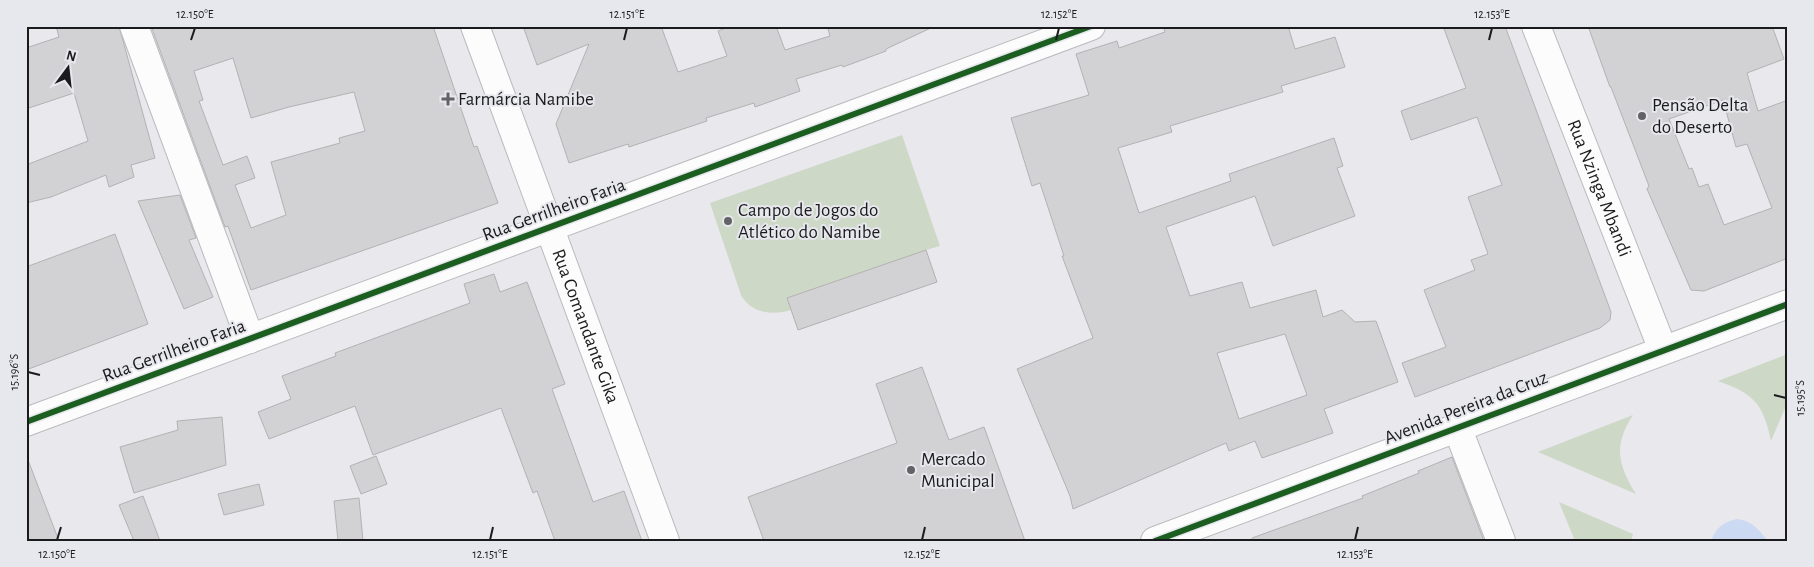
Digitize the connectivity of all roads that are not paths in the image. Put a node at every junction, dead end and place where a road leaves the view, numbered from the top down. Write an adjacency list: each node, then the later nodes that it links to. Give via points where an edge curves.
1 (134, 26): 8 (street)
2 (475, 26): 6 (street, Rua Comandante Gika)
3 (1091, 26): 5 (street, Rua Gerrilheiro Faria)
4 (1536, 26): 9 (street, Rua Nzinga Mbandi)
5 (1043, 35): 6 (street, Rua Gerrilheiro Faria)
6 (550, 228): 8 (street, Rua Gerrilheiro Faria); 12 (street, Rua Comandante Gika)
7 (1788, 304): 9 (street, Avenida Pereira da Cruz)
8 (250, 339): 10 (street, Rua Gerrilheiro Faria)
9 (1663, 350): 11 (street, Avenida Pereira da Cruz)
10 (26, 422)
11 (1457, 427): 13 (street, Avenida Pereira da Cruz); 14 (street)
12 (665, 541)
13 (1156, 541)
14 (1501, 541)

